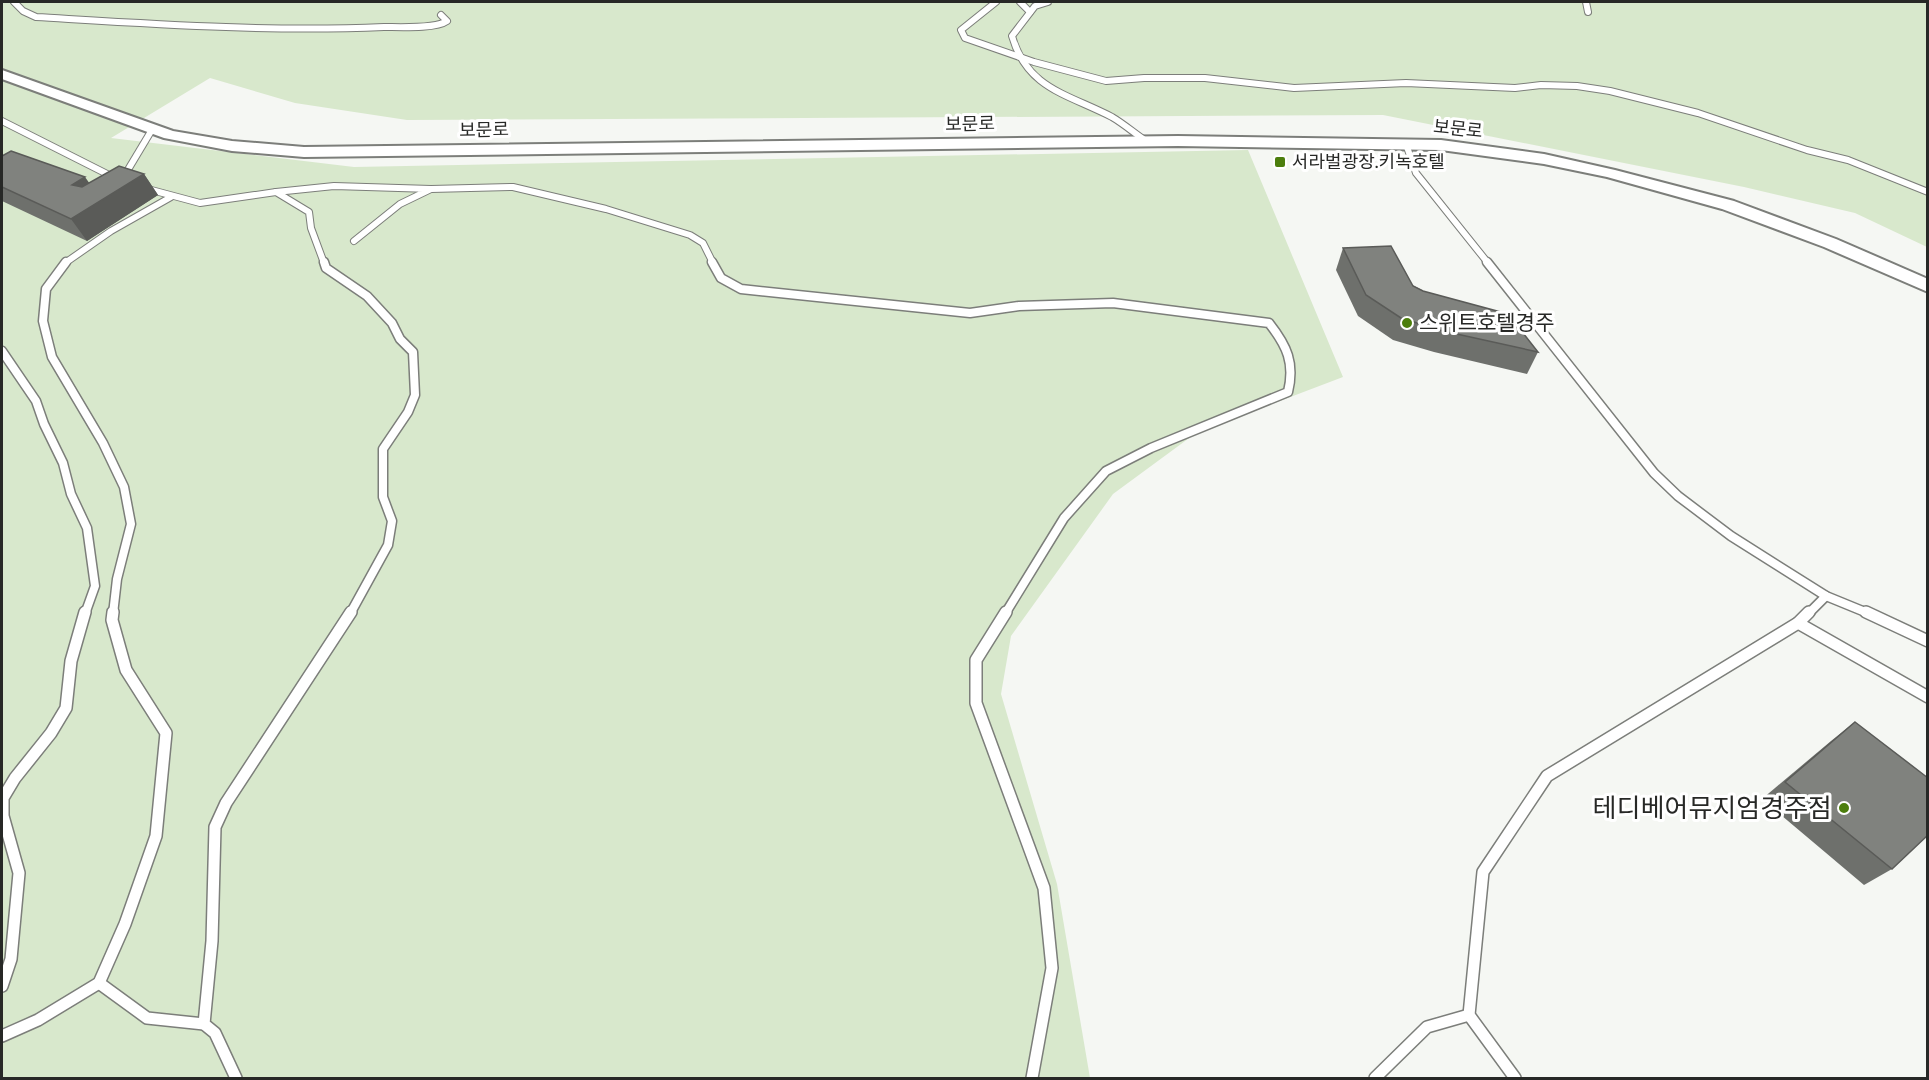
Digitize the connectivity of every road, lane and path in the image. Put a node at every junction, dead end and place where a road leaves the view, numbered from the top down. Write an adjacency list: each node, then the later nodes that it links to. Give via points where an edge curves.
1 (14, 2): 9 (lane, via 36,17 227,29 423,26 443,24 447,21)
2 (996, 2): 10 (lane, via 961,30 965,38)
3 (1020, 2): 7 (lane)
4 (1048, 2): 6 (lane)
5 (1586, 2): 8 (lane)
6 (1033, 4): 7 (lane)
7 (1030, 12): 10 (lane, via 1012,36)
8 (1588, 12)
9 (441, 15)
10 (1017, 55): 14 (lane, via 1032,75 1052,91 1108,115); 19 (lane, via 1106,81 1205,78 1294,88 1406,83 1515,88 1576,86 1698,113 1848,160)
11 (2, 74): 13 (street, 보문로)
12 (2, 121): 16 (lane)
13 (153, 128): 14 (street, 보문로, via 198,141 304,152); 16 (lane)
14 (1146, 141): 15 (street, 보문로)
15 (1406, 144): 22 (street, 보문로, via 1544,159 1645,182 1776,222); 24 (lane, via 1416,174 1654,473 1731,536)
16 (121, 180): 20 (lane)
17 (430, 189): 18 (lane, via 342,183); 21 (lane, via 398,203); 34 (lane, via 513,187 680,231 703,242 717,276 741,289 970,313 1019,306 1113,303 1269,323 1286,344 1293,366 1288,392 1151,448 1106,471 1064,518 976,660 976,703 1044,888 1052,968)
18 (276, 192): 20 (lane, via 200,203); 31 (lane, via 309,212 326,268 367,296 413,352 415,395 383,449 383,497 392,521 388,545 363,593 226,803 215,827 212,941)
19 (1928, 192)
20 (171, 196): 28 (lane, via 67,260 46,289 43,321 52,357 104,443 124,487 131,524 117,579 112,620 126,669 166,733 156,836)
21 (354, 241)
22 (1928, 286)
23 (2, 351): 29 (lane, via 36,401 63,463 71,494 87,528 95,586 71,661 66,708 3,798 3,816 19,873 11,959)
24 (1826, 596): 25 (lane); 26 (lane)
25 (1798, 623): 27 (lane); 30 (lane, via 1546,776 1483,872)
26 (1928, 641)
27 (1928, 697)
28 (99, 983): 31 (lane, via 147,1018); 32 (lane, via 38,1020)
29 (2, 986)
30 (1469, 1015): 35 (lane, via 1427,1027); 36 (lane)
31 (204, 1024): 33 (lane, via 215,1033)
32 (2, 1036)
33 (236, 1078)
34 (1032, 1078)
35 (1375, 1078)
36 (1515, 1078)

